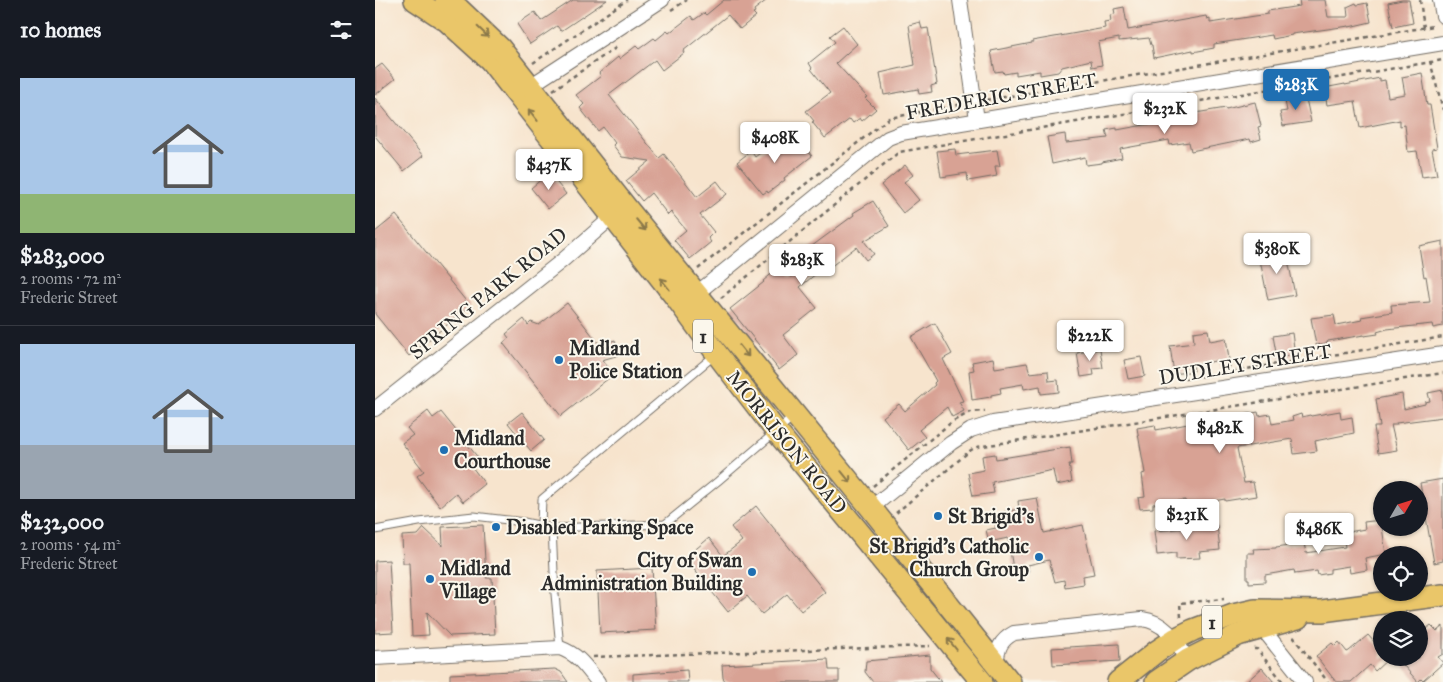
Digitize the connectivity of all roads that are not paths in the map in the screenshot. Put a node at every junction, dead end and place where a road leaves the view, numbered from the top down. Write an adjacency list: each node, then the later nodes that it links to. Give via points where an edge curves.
1 (415, 0): 8 (main road, MORRISON ROAD / 1, via 447,21 490,60)
2 (446, 0): 8 (main road, MORRISON ROAD / 1, one-way to 8, via 500,48)
3 (662, 0): 8 (street)
4 (960, 0): 9 (street)
5 (1440, 0): 6 (street)
6 (1438, 21)
7 (1443, 43): 9 (street, FREDERIC STREET)
8 (525, 82): 10 (main road, MORRISON ROAD / 1)
9 (977, 120): 11 (street, FREDERIC STREET, via 889,138)
10 (619, 211): 11 (main road, MORRISON ROAD / 1); 14 (street, SPRING PARK ROAD, via 563,260)
11 (689, 299): 12 (main road, MORRISON ROAD / 1); 15 (main road, MORRISON ROAD / 1, one-way to 15)
12 (717, 354): 16 (main road, MORRISON ROAD / 1); 18 (lane, via 542,499)
13 (1443, 354): 17 (street, DUDLEY STREET, via 993,423 971,430 951,442)
14 (375, 409)
15 (795, 415): 16 (lane); 17 (main road, MORRISON ROAD / 1, one-way to 17)
16 (776, 431): 19 (lane, via 665,524); 29 (main road, MORRISON ROAD / 1, one-way to 16)
17 (871, 508): 27 (main road, MORRISON ROAD / 1)
18 (541, 525): 19 (lane); 20 (lane, via 474,516)
19 (552, 528): 24 (lane)
20 (376, 530)
21 (1443, 595): 22 (main road, 1)
22 (1258, 619): 23 (main road, 1, via 1233,615); 26 (main road, 1, via 1239,635); 33 (street)
23 (1175, 639): 26 (street); 27 (street, via 1164,627 1142,619 1014,633 1000,645); 31 (main road, 1)
24 (560, 648): 25 (street); 28 (street, via 578,657)
25 (375, 658)
26 (1188, 660): 32 (main road, 1)
27 (996, 664): 30 (main road, MORRISON ROAD / 1)
28 (598, 682)
29 (982, 682)
30 (1010, 682)
31 (1118, 682)
32 (1155, 682)
33 (1305, 682)

